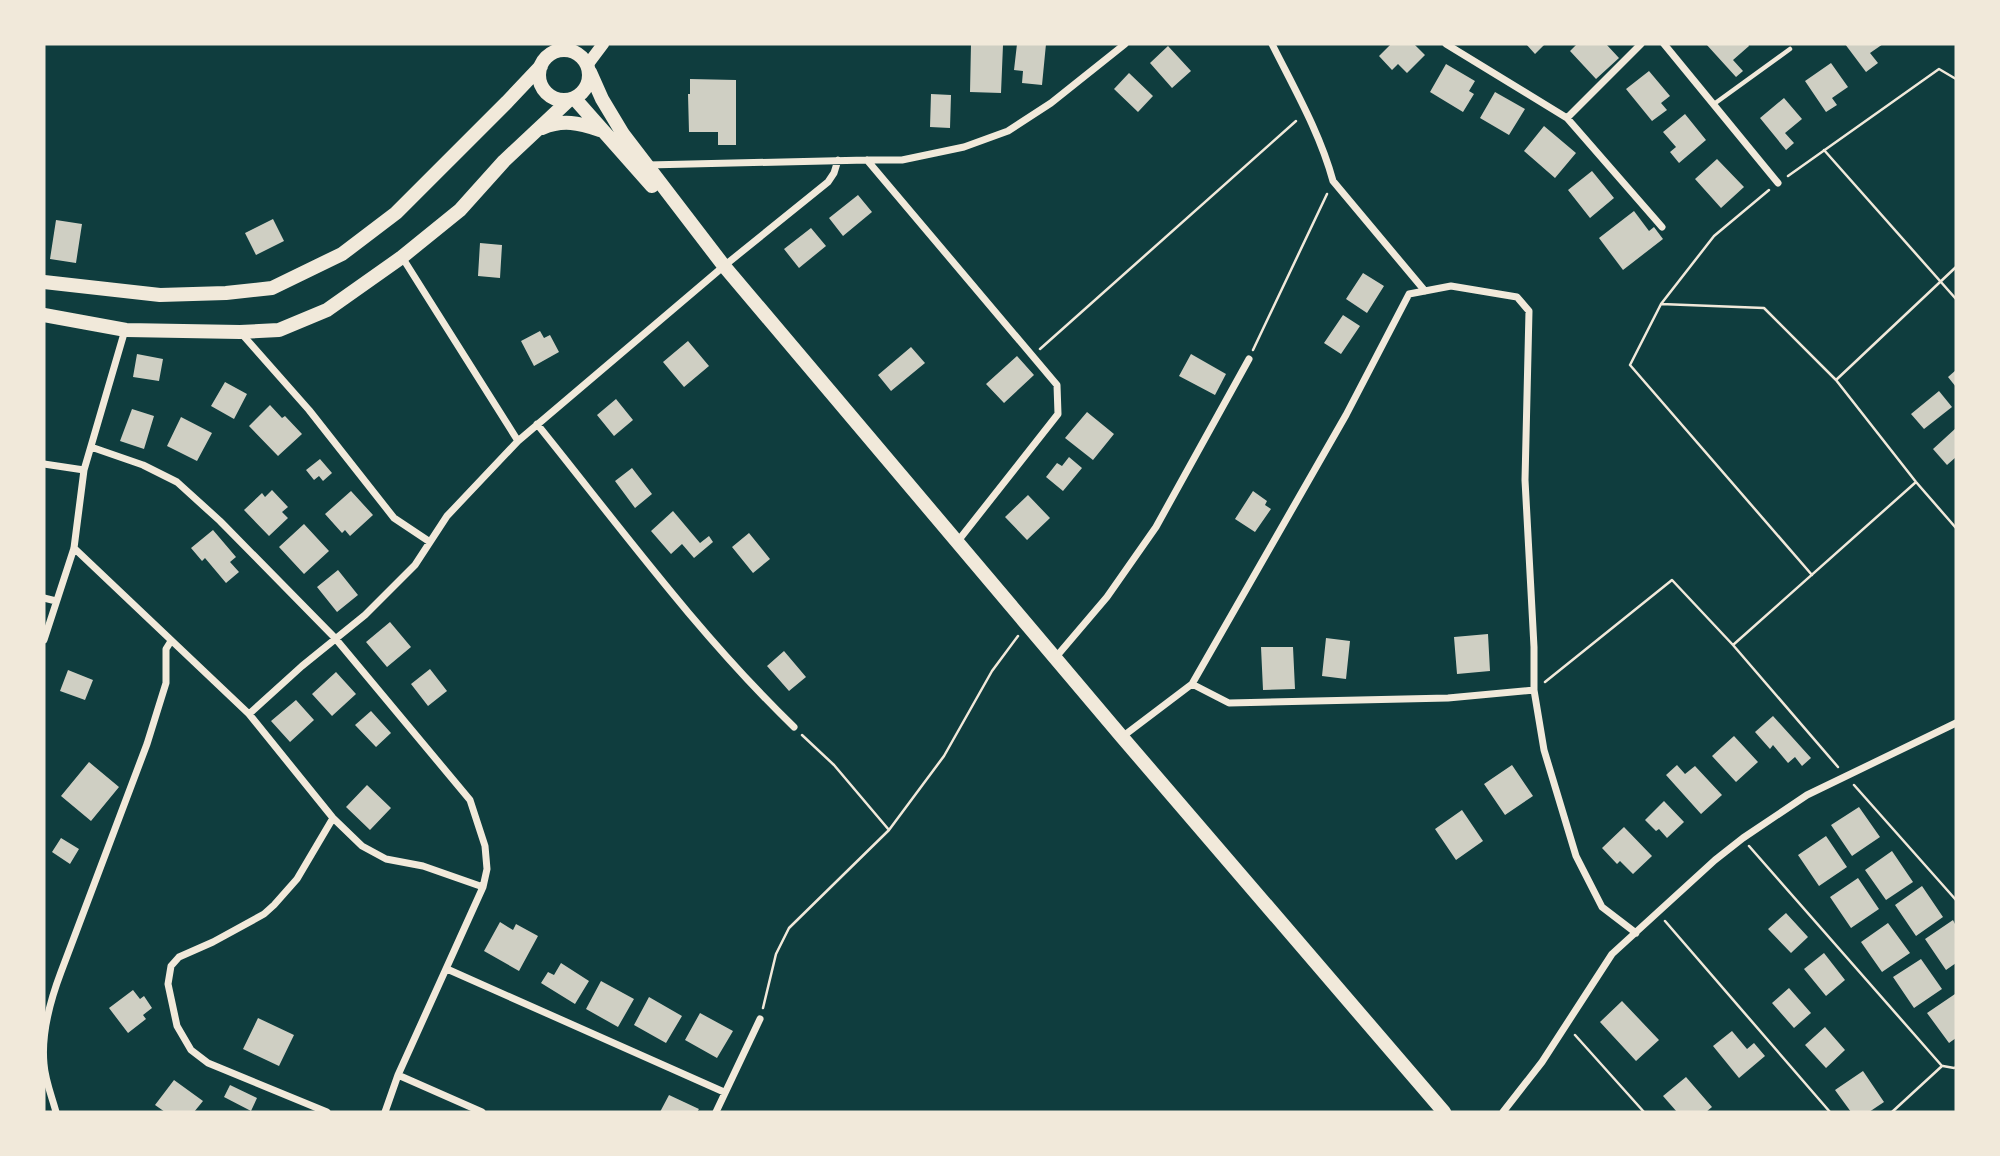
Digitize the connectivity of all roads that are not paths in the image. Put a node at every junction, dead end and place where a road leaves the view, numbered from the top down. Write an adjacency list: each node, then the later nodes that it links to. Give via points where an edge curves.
1 (603, 44): 10 (street)
2 (1125, 44): 17 (street, via 1008,131 964,147 902,160)
3 (1272, 44): 25 (street, via 1328,161 1333,181)
4 (1446, 44): 13 (street)
5 (1641, 44): 13 (street)
6 (1664, 44): 12 (street)
7 (563, 47): 9 (main road); 10 (main road, via 577,53)
8 (1790, 49): 12 (lane)
9 (541, 65): 11 (main road, via 544,91 559,100); 24 (main road, via 396,213 342,254 272,288 160,295)
10 (589, 68): 11 (main road, via 587,88); 18 (main road, via 611,114)
11 (572, 100): 14 (main road); 15 (main road)
12 (1714, 105): 19 (street)
13 (1567, 118): 20 (street)
14 (535, 132): 15 (main road, via 567,122); 22 (main road, via 460,209)
15 (603, 132): 21 (main road)
16 (838, 160): 17 (street); 18 (street); 23 (street, via 828,181)
17 (867, 160): 36 (street, via 1057,386 1058,414)
18 (646, 165): 21 (main road)
19 (1778, 183)
20 (1662, 227)
21 (706, 243): 23 (main road)
22 (402, 257): 28 (main road, via 327,310 279,330); 31 (street)
23 (724, 266): 30 (street); 36 (main road)
24 (44, 282)
25 (1425, 291): 44 (street, via 1409,294 1346,415); 45 (street, via 1451,286 1517,297 1529,311 1525,480)
26 (44, 315): 27 (main road)
27 (125, 330): 28 (main road); 32 (street)
28 (240, 332): 35 (street, via 394,518)
29 (1249, 359): 43 (street, via 1156,527 1107,597)
30 (537, 424): 31 (street); 48 (street, via 679,602)
31 (518, 441): 35 (street, via 447,516)
32 (91, 447): 34 (street); 40 (street, via 177,482)
33 (44, 464): 34 (street)
34 (84, 470): 37 (street)
35 (430, 542): 40 (street, via 415,565)
36 (957, 542): 43 (main road)
37 (74, 548): 39 (street); 42 (street)
38 (44, 598): 39 (street)
39 (56, 601): 41 (street)
40 (335, 638): 46 (street); 51 (street, via 470,800 485,846)
41 (44, 640)
42 (171, 641): 46 (street); 57 (street, via 166,649 161,702 50,1006 44,1066)
43 (1055, 658): 49 (main road)
44 (1192, 684): 45 (street, via 1229,703 1448,698); 49 (street)
45 (1534, 690): 52 (street, via 1544,750 1576,856 1602,908)
46 (249, 714): 50 (street)
47 (1956, 723): 52 (street, via 1807,795 1743,838)
48 (793, 727)
49 (1122, 737): 62 (main road)
50 (332, 818): 51 (street, via 362,846 387,859); 58 (street, via 297,879 264,915 178,957 168,978 181,1034 199,1057)
51 (483, 887): 53 (street)
52 (1636, 933): 63 (street, via 1612,954 1542,1062)
53 (447, 969): 55 (street); 56 (street)
54 (760, 1019): 56 (street)
55 (398, 1075): 59 (street); 60 (street)
56 (724, 1092): 61 (street)
57 (56, 1112)
58 (327, 1112)
59 (385, 1112)
60 (482, 1112)
61 (716, 1112)
62 (1444, 1112)
63 (1503, 1112)

